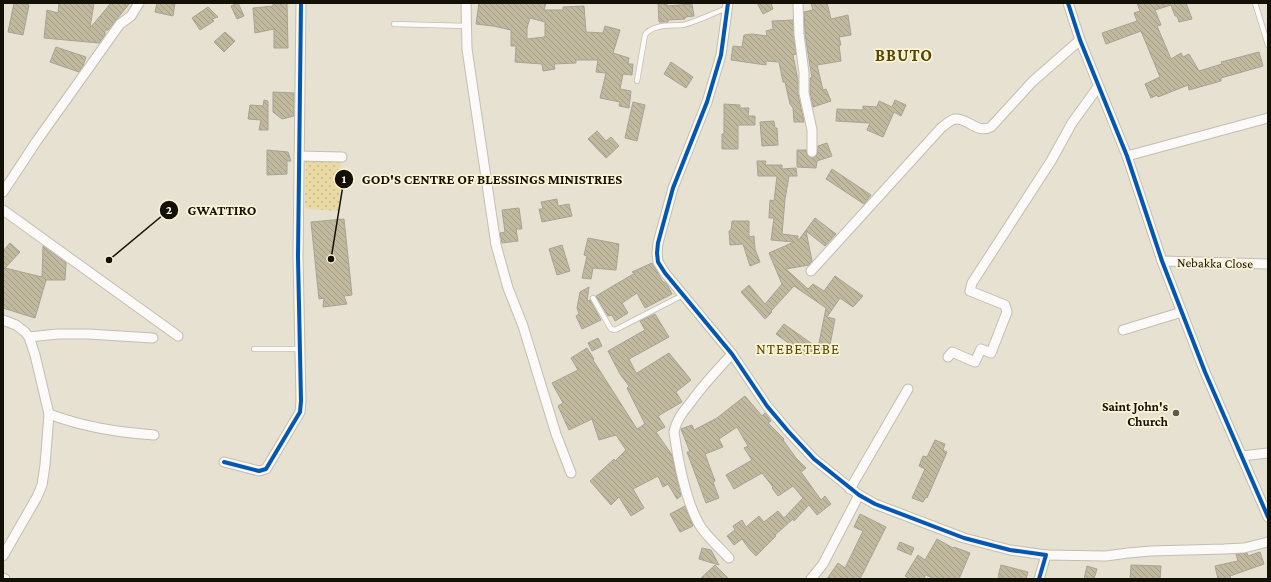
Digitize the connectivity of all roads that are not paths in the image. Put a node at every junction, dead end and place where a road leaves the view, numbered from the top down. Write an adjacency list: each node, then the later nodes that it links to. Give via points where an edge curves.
1 (139, 3): 19 (street, via 131,16 120,24)
2 (301, 3): 16 (street)
3 (466, 3): 9 (street)
4 (798, 3): 15 (street, via 804,93 812,130)
5 (1068, 3): 10 (street)
6 (1255, 3): 11 (lane)
7 (727, 6): 12 (lane, via 685,24 653,28 648,31 645,35); 24 (street, via 721,55 707,102 673,188 658,243 658,262)
8 (394, 24): 9 (lane)
9 (466, 26): 42 (street, via 467,49 496,244 508,288)
10 (1080, 40): 13 (street); 23 (street, via 1032,82 991,127 981,129 955,119 941,128)
11 (1268, 45)
12 (637, 81)
13 (1098, 87): 18 (street); 35 (street, via 1072,123 1051,162 972,283 970,291 1005,305 1007,312 990,353 981,349 975,362 952,352)
14 (1268, 118): 18 (street)
15 (812, 152)
16 (298, 156): 17 (street); 33 (street)
17 (342, 156)
18 (1127, 156): 21 (street)
19 (3, 192)
20 (3, 210): 29 (street)
21 (1162, 261): 22 (street, Nebakka Close); 26 (street)
22 (1268, 264)
23 (811, 271)
24 (683, 295): 25 (lane, via 615,330 611,329); 34 (street)
25 (593, 298)
26 (1182, 312): 28 (street); 40 (street)
27 (3, 320): 30 (street, via 16,326)
28 (1123, 330)
29 (178, 336)
30 (29, 337): 31 (street, via 88,334); 37 (street)
31 (153, 338)
32 (254, 349): 33 (lane)
33 (300, 349): 41 (street, via 300,412 269,465 259,471)
34 (732, 354): 43 (street, via 766,406 788,432 814,459); 49 (street, via 701,388 681,415 674,432 684,483 694,513 700,525)
35 (948, 357)
36 (908, 389): 43 (street)
37 (49, 414): 38 (street, via 96,428); 48 (street, via 42,485)
38 (154, 435)
39 (1268, 453): 40 (street)
40 (1241, 456): 45 (street)
41 (224, 462)
42 (571, 473)
43 (850, 488): 44 (street)
44 (859, 495): 47 (street, via 875,504 964,538 1010,550); 50 (street, via 830,552)
45 (1268, 517)
46 (1268, 542): 47 (street, via 1244,548 1151,551 1083,557)
47 (1046, 555): 51 (street)
48 (3, 556)
49 (729, 558)
50 (811, 579)
51 (1039, 579)

